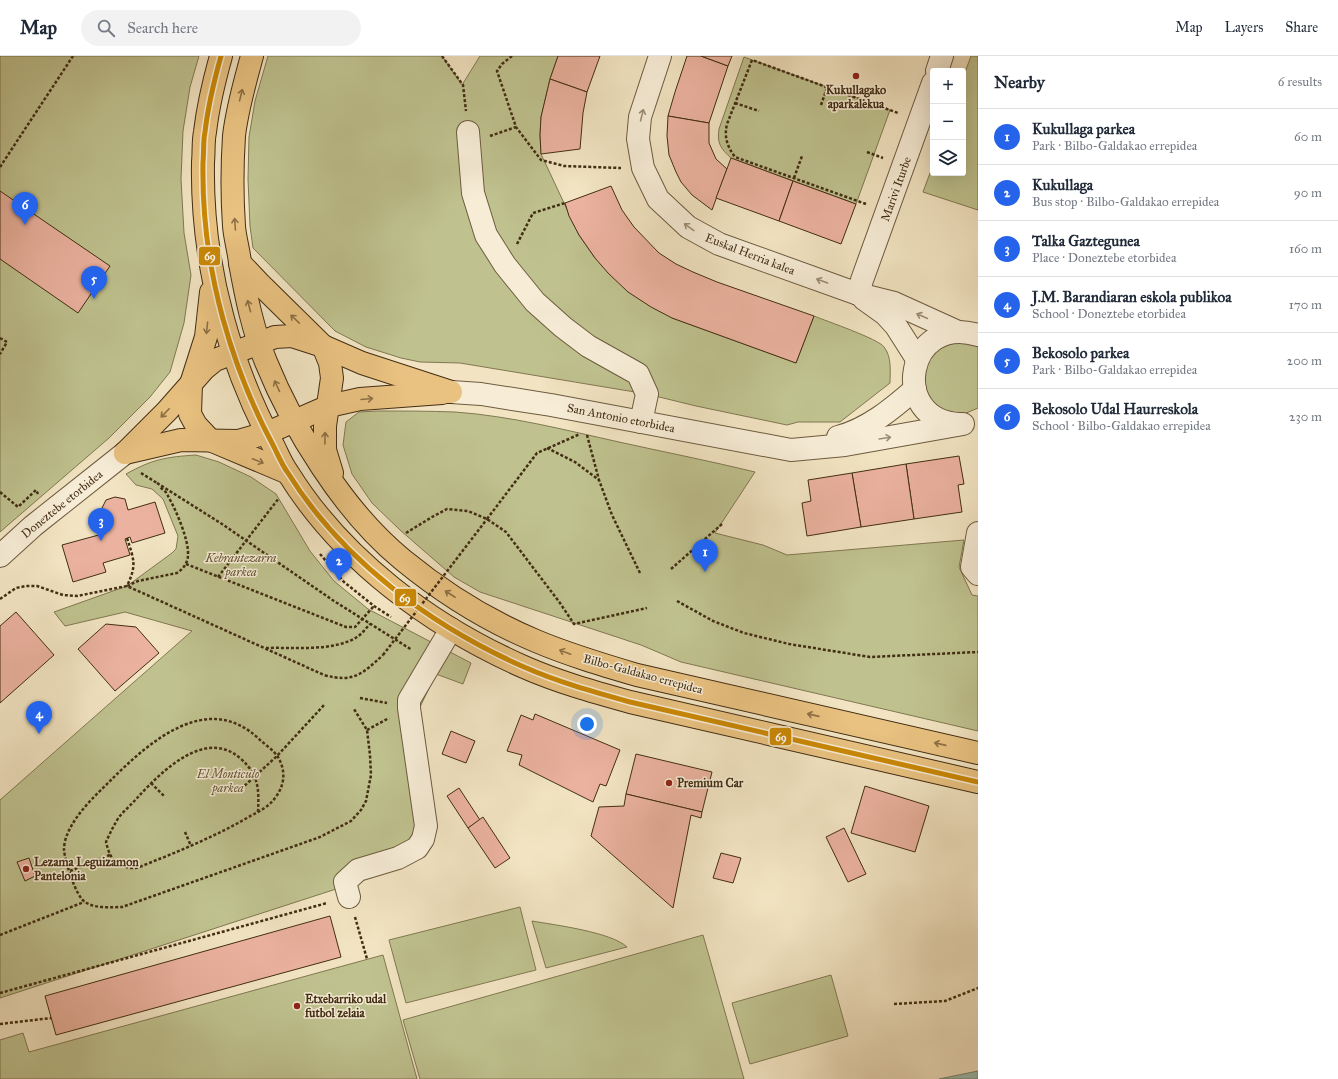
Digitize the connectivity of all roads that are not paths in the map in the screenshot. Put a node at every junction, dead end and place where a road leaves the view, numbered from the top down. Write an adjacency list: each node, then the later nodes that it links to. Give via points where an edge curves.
1 (221, 56): 9 (highway, via 211,91 204,133 205,230)
2 (252, 56): 8 (highway, Bilbo-Galdakao errepidea, one-way to 2, via 234,227 234,136 240,98)
3 (660, 56): 10 (street, Euskal Herria kalea, one-way to 3, via 719,244 688,227 658,199 643,168 638,139 640,117)
4 (942, 56): 5 (street)
5 (938, 68)
6 (930, 91): 10 (street, Marivi Iturbe)
7 (468, 132): 21 (street, via 473,193 486,236 505,265 535,302 588,346 638,374 647,394)
8 (240, 263): 12 (highway, Bilbo-Galdakao errepidea, one-way to 8); 13 (highway, one-way to 8)
9 (213, 275): 14 (highway); 16 (highway, one-way to 16, via 206,337)
10 (858, 294): 11 (street, Euskal Herria kalea, one-way to 10, via 894,303); 15 (street, Euskal Herria kalea, via 885,314 896,326)
11 (968, 334): 15 (street, via 945,334 934,339)
12 (259, 343): 13 (highway, via 275,337 292,336); 14 (highway); 20 (highway, Bilbo-Galdakao errepidea, one-way to 12)
13 (323, 346): 18 (highway, via 362,363); 19 (highway, via 330,363 332,378)
14 (232, 352): 16 (highway, via 215,360); 23 (highway)
15 (917, 359): 17 (street)
16 (190, 384): 24 (highway, via 190,414); 26 (highway, one-way to 26)
17 (914, 389): 22 (street, via 927,411 950,424); 25 (street, San Antonio etorbidea, via 892,409 849,434)
18 (451, 392): 19 (highway, one-way to 18, via 360,399); 21 (street, San Antonio etorbidea, via 481,394)
19 (329, 406): 20 (highway); 28 (highway, one-way to 19, via 325,450 325,426)
20 (294, 422): 23 (highway); 28 (highway, Bilbo-Galdakao errepidea)
21 (642, 422): 25 (street, San Antonio etorbidea)
22 (973, 423): 25 (street, San Antonio etorbidea, one-way to 22, via 852,443)
23 (267, 434): 24 (highway, via 238,441); 27 (highway)
24 (210, 440): 26 (highway, via 181,440); 27 (highway, one-way to 27)
25 (791, 450)
26 (125, 453): 30 (street, Doneztebe etorbidea, via 33,526)
27 (286, 472): 32 (highway, via 313,509 346,546 389,585)
28 (337, 489): 33 (highway, Bilbo-Galdakao errepidea, one-way to 28, via 637,675 584,660 536,641 469,606 402,560 362,522)
29 (978, 533): 31 (street, via 972,567)
30 (0, 556)
31 (978, 574)
32 (451, 628): 34 (highway, via 524,667 575,686 630,702); 35 (street, via 409,700 426,826 423,839 417,848 404,855 358,870 345,882)
33 (978, 753)
34 (978, 782)
35 (349, 897)

